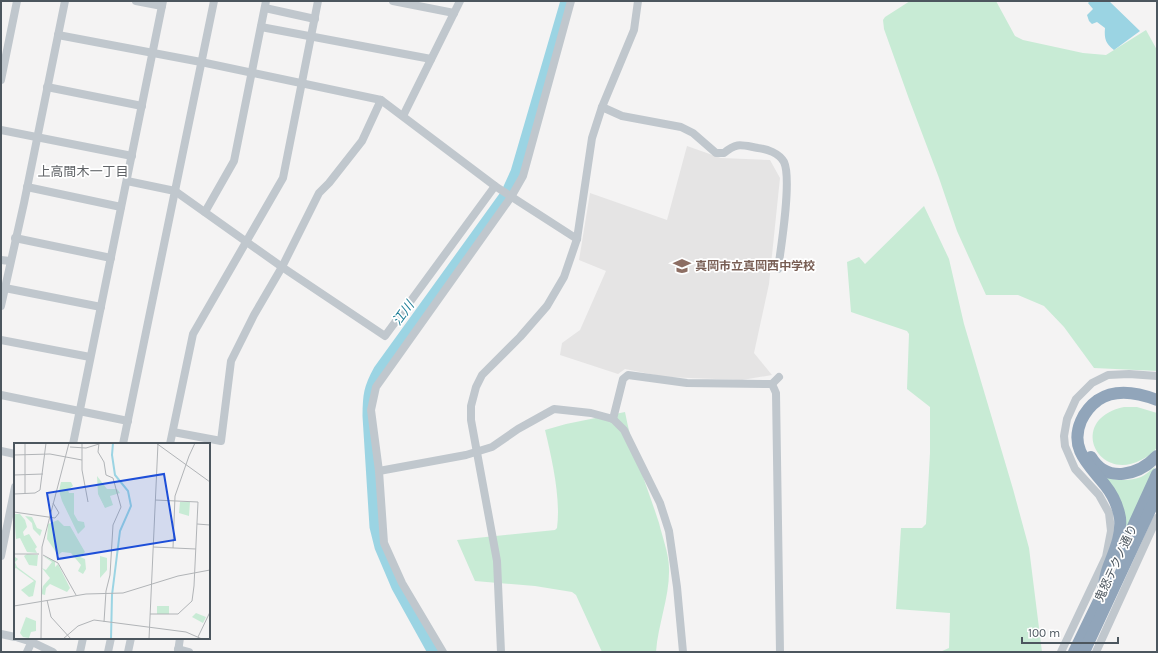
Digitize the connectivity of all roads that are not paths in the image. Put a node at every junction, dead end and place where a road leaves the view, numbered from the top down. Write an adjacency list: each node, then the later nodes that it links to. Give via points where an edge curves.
1 (17, 1): 21 (street)
2 (65, 1): 15 (street)
3 (136, 1): 10 (street)
4 (214, 1): 19 (street)
5 (318, 1): 13 (street)
6 (393, 1): 12 (street)
7 (460, 1): 12 (street)
8 (571, 1): 35 (street, via 523,176)
9 (638, 1): 26 (street, via 634,30)
10 (163, 4): 17 (street)
11 (265, 5): 13 (street); 14 (street)
12 (454, 13): 18 (street)
13 (315, 18): 16 (street)
14 (261, 26): 16 (street); 20 (street)
15 (58, 34): 17 (street); 23 (street)
16 (311, 36): 18 (street); 22 (street)
17 (153, 53): 19 (street); 25 (street)
18 (431, 58): 27 (street)
19 (201, 62): 20 (street); 34 (street)
20 (252, 73): 22 (street); 37 (street, via 234,161)
21 (1, 80)
22 (302, 84): 24 (street); 40 (street, via 283,178)
23 (47, 87): 25 (street); 29 (street)
24 (381, 100): 27 (street); 44 (street, via 362,141 330,183 319,193)
25 (142, 106): 30 (street)
26 (602, 107): 39 (street, via 588,159); 45 (street, via 622,116 682,127 716,153 724,153 732,146 739,145 762,148 781,158 785,164 787,184)
27 (402, 116): 32 (street)
28 (1, 130): 29 (street)
29 (37, 138): 30 (street); 33 (street)
30 (132, 156): 31 (street)
31 (127, 181): 34 (street); 36 (street)
32 (495, 186): 35 (street); 44 (street, via 385,336)
33 (27, 187): 36 (street); 38 (street)
34 (175, 191): 37 (street); 59 (street)
35 (511, 197): 39 (street); 70 (street, via 376,387 371,410)
36 (121, 207): 41 (street)
37 (205, 212): 40 (street)
38 (15, 238): 41 (street); 43 (street)
39 (577, 240): 67 (street, via 564,277 547,306 482,375 471,406)
40 (246, 241): 44 (street); 60 (street, via 193,334)
41 (111, 258): 48 (street)
42 (1, 260): 43 (street)
43 (10, 262): 46 (street)
44 (282, 267): 61 (street, via 231,361 221,441)
45 (778, 269)
46 (4, 288): 47 (street); 48 (street)
47 (1, 306)
48 (101, 307): 50 (street)
49 (1, 340): 50 (street)
50 (90, 357): 57 (street)
51 (1157, 376): 96 (street, via 1108,375 1092,383 1076,399 1067,418 1065,446 1075,469 1099,495 1109,513 1111,531 1106,557)
52 (779, 377): 53 (street)
53 (772, 384): 58 (street, via 687,383 628,375 623,379); 95 (street, via 776,393)
54 (1, 395): 57 (street)
55 (1157, 400): 77 (highway, via 1122,392 1104,396 1088,408 1080,425 1078,435 1081,454 1111,493 1120,519 1119,538)
56 (1157, 407): 69 (highway, via 1130,399 1107,402 1093,413 1084,436 1085,445 1093,461 1099,467 1115,474 1136,472)
57 (79, 412): 59 (street); 62 (street)
58 (613, 419): 67 (street, via 591,413 554,410 518,429 492,447); 94 (street, via 624,430 660,504 669,531)
59 (128, 421): 63 (street)
60 (172, 432): 61 (street); 64 (street)
61 (210, 439): 65 (street)
62 (73, 443)
63 (123, 443)
64 (170, 443)
65 (210, 443)
66 (1, 451): 68 (street)
67 (477, 451): 70 (street); 93 (street, via 497,561)
68 (14, 454)
69 (1157, 456)
70 (379, 471): 92 (street, via 384,543 402,583)
71 (1157, 474): 77 (highway, 鬼怒テクノ通り)
72 (14, 492): 76 (street)
73 (1157, 495): 75 (highway, 鬼怒テクノ通り)
74 (1157, 505): 75 (highway)
75 (1152, 518): 98 (highway, 鬼怒テクノ通り); 99 (street)
76 (1, 556)
77 (1102, 595): 97 (highway, 鬼怒テクノ通り)
78 (1, 634): 79 (street)
79 (14, 637)
80 (83, 639): 88 (street)
81 (112, 639): 89 (street)
82 (131, 639): 90 (street)
83 (180, 639): 85 (street)
84 (32, 640): 86 (street); 87 (street)
85 (178, 651): 91 (street)
86 (27, 652)
87 (53, 652)
88 (80, 652)
89 (108, 652)
90 (128, 652)
91 (189, 652)
92 (443, 652)
93 (501, 652)
94 (683, 652)
95 (780, 652)
96 (1061, 652)
97 (1074, 652)
98 (1084, 652)
99 (1096, 652)

